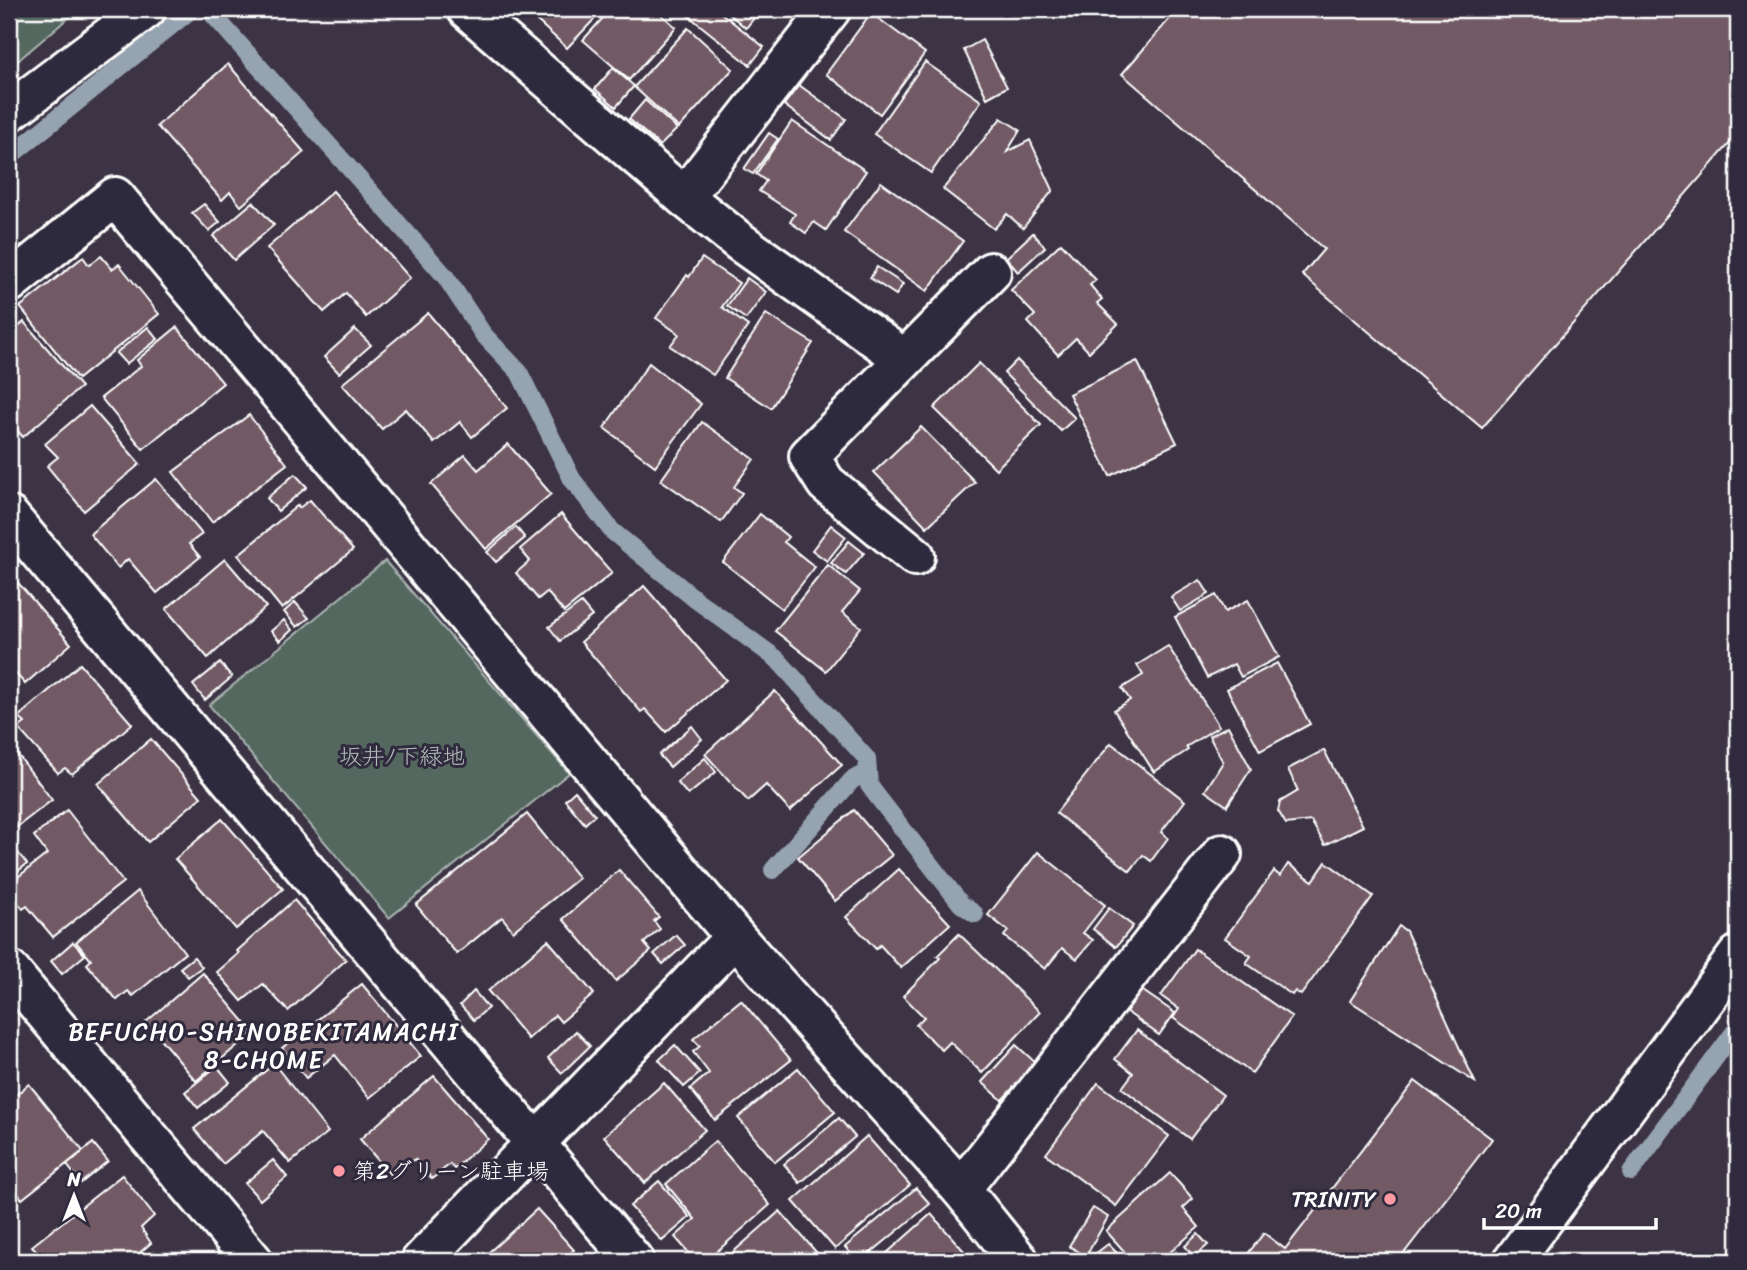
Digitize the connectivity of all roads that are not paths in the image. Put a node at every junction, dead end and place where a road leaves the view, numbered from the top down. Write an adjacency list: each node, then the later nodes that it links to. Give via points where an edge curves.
1 (146, 9): 4 (street)
2 (831, 9): 5 (street)
3 (475, 12): 5 (street)
4 (9, 112)
5 (684, 197): 8 (street)
6 (991, 272): 8 (street)
7 (9, 283): 12 (street, via 116,197)
8 (903, 358): 10 (street, via 809,456 826,483)
9 (9, 516): 15 (street)
10 (915, 556)
11 (1222, 854): 16 (street)
12 (735, 937): 15 (street); 16 (street)
13 (1738, 955): 21 (street)
14 (9, 970): 17 (street)
15 (534, 1144): 18 (street); 19 (street)
16 (961, 1189): 20 (street)
17 (253, 1261)
18 (421, 1261)
19 (634, 1261)
20 (1019, 1261)
21 (1513, 1261)

